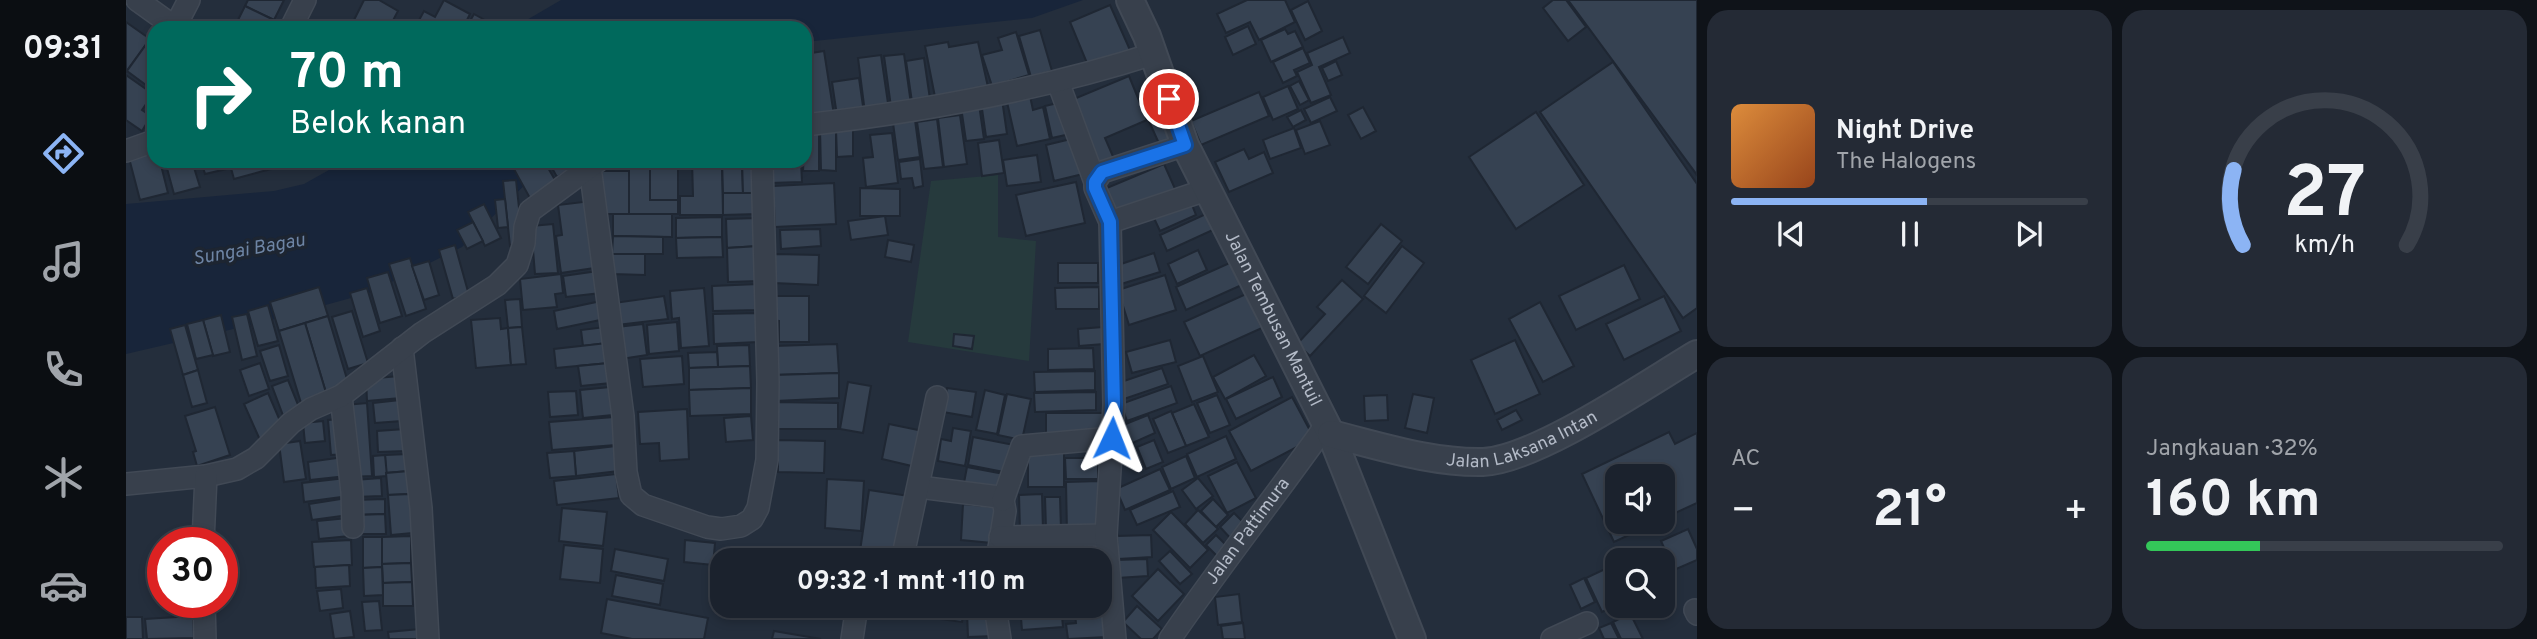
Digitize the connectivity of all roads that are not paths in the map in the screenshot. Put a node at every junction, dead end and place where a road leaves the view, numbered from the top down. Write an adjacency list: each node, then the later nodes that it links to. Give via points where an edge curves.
1 (137, 0): 5 (street)
2 (189, 0): 6 (street)
3 (305, 0): 7 (street)
4 (1130, 0): 8 (street, Jalan Tembusan Mantuil)
5 (166, 21)
6 (179, 21)
7 (294, 21)
8 (1150, 45): 9 (street); 12 (street, Jalan Tembusan Mantuil)
9 (1058, 82): 10 (street); 17 (street)
10 (812, 124)
11 (147, 143): 13 (street)
12 (1185, 145): 17 (street, via 1102,172); 18 (street, Jalan Tembusan Mantuil)
13 (126, 150)
14 (589, 168): 20 (street, via 530,211 517,265 497,285)
15 (594, 168): 16 (street, via 631,495 643,505 721,529 752,519 767,460)
16 (762, 168)
17 (1095, 182): 19 (street)
18 (1206, 190): 19 (street); 24 (street, Jalan Tembusan Mantuil)
19 (1110, 222): 25 (street)
20 (402, 348): 22 (street); 41 (street, via 421,508)
21 (1697, 354): 24 (street, Jalan Laksana Intan, via 1574,427 1532,448 1485,462 1432,459)
22 (341, 396): 26 (street, via 291,423 256,458 237,469); 31 (street)
23 (937, 397): 28 (street)
24 (1328, 429): 45 (street, Jalan Pattimura, via 1222,564); 46 (street, Jalan Tembusan Mantuil)
25 (1112, 438): 29 (street, via 1022,446); 32 (street)
26 (206, 477): 27 (street); 30 (street)
27 (126, 484)
28 (919, 487): 29 (street); 34 (street)
29 (1003, 500): 33 (street)
30 (204, 527)
31 (353, 527)
32 (1106, 535): 33 (street); 44 (street)
33 (1000, 537): 35 (street)
34 (905, 548)
35 (999, 548)
36 (204, 618): 40 (street)
37 (855, 618): 42 (street)
38 (997, 618): 43 (street)
39 (1587, 624): 47 (street)
40 (205, 639)
41 (429, 639)
42 (852, 639)
43 (1000, 639)
44 (1115, 639)
45 (1170, 639)
46 (1412, 639)
47 (1552, 639)

